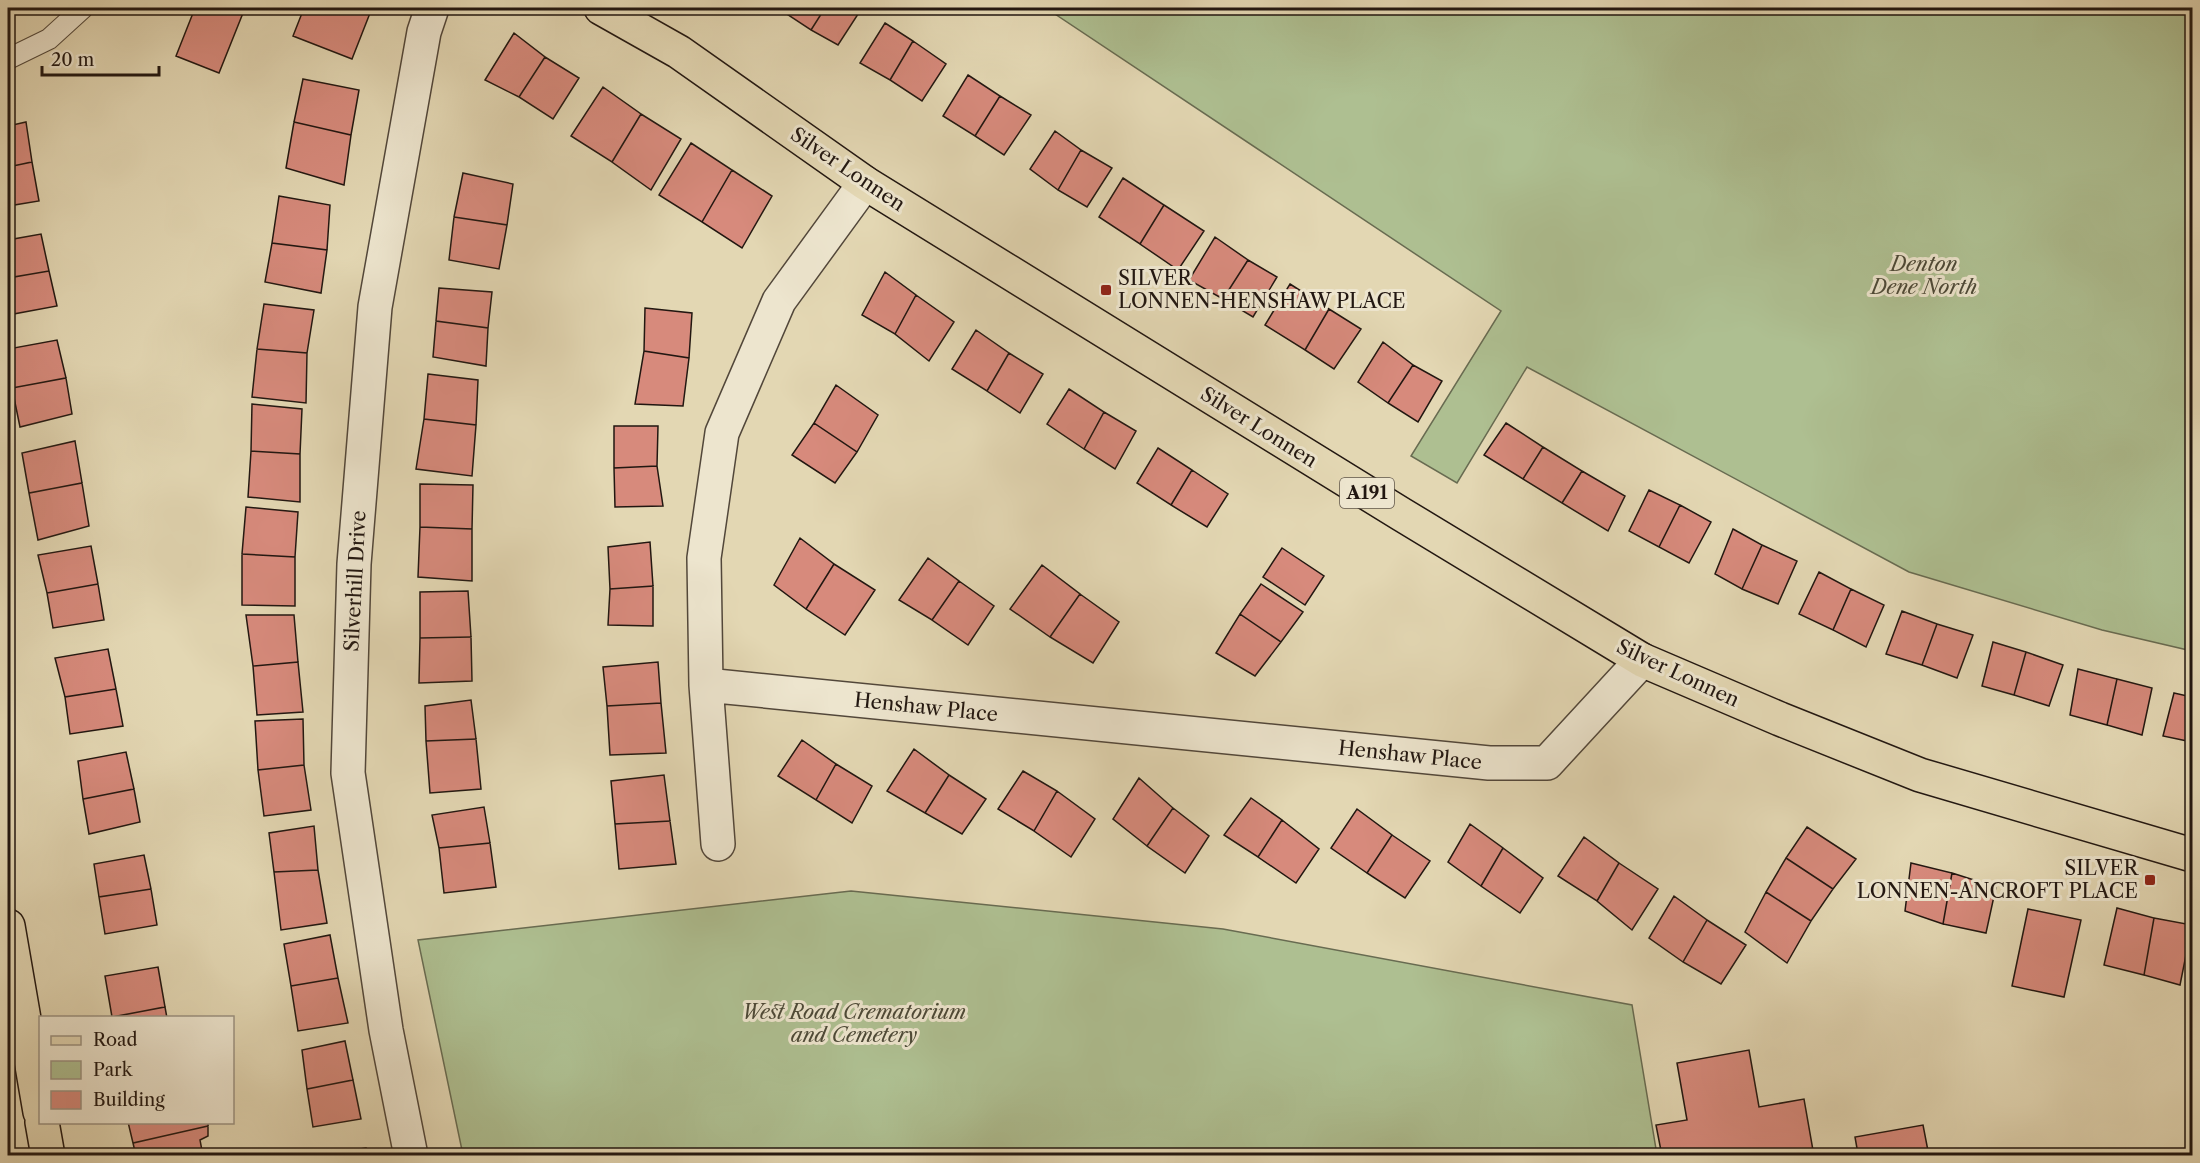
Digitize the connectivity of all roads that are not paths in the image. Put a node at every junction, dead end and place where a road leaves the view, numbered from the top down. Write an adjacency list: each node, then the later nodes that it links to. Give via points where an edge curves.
1 (83, 8): 4 (lane, via 49,39)
2 (432, 8): 14 (street, Silverhill Drive, via 424,32 375,307 354,564 348,772 386,1030)
3 (601, 8): 5 (main road, Silver Lonnen / A191, via 679,52)
4 (8, 59)
5 (865, 183): 6 (main road, Silver Lonnen / A191); 7 (street, via 779,301 722,433 704,558)
6 (1642, 660): 7 (street, Henshaw Place, via 1547,763 1489,763); 9 (main road, Silver Lonnen / A191, via 1920,775)
7 (706, 685): 8 (street)
8 (718, 844)
9 (2193, 855)
10 (8, 926): 11 (main road)
11 (39, 1106)
12 (42, 1124): 13 (main road)
13 (48, 1155)
14 (411, 1155)

